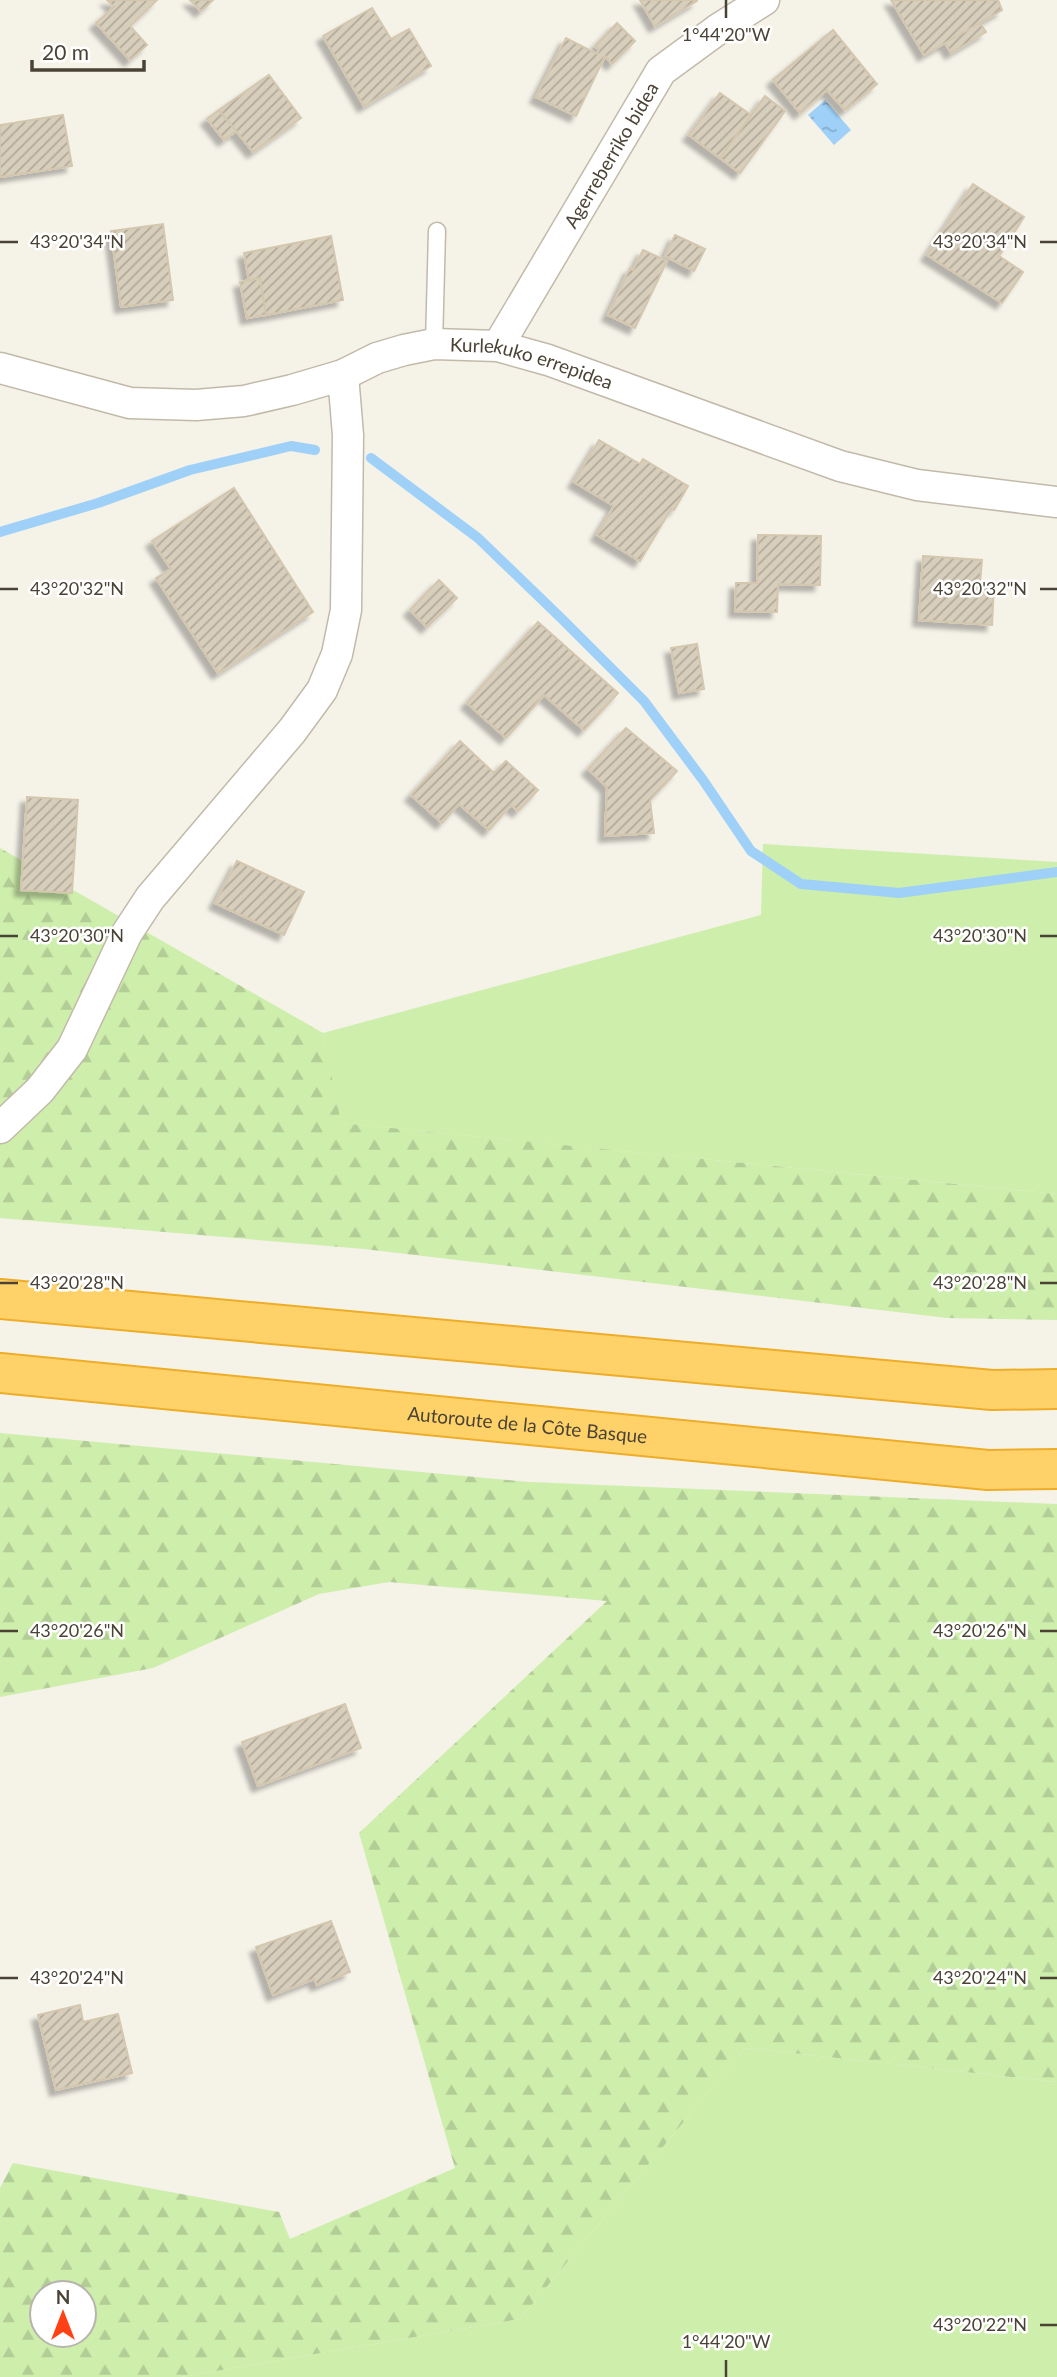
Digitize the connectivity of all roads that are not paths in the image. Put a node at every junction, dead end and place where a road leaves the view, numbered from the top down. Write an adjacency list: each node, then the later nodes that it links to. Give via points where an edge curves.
1 (764, 0): 4 (street, Agerreberriko bidea, via 660,71)
2 (437, 232): 3 (lane)
3 (434, 344): 4 (street, Kurlekuko errepidea); 6 (street, Kurlekuko errepidea, via 377,358)
4 (498, 346): 7 (street, Kurlekuko errepidea, via 840,466 917,485)
5 (0, 368): 6 (street, Kurlekuko errepidea, via 130,403 196,405 244,401)
6 (343, 375): 8 (street, via 348,435 346,610 337,654 323,690 150,898 127,933 72,1049 40,1090)
7 (1057, 502)
8 (0, 1128)
9 (0, 1299): 11 (highway, via 992,1390)
10 (0, 1373): 12 (highway, Autoroute de la Côte Basque, via 974,1469)
11 (1057, 1389)
12 (1057, 1468)

